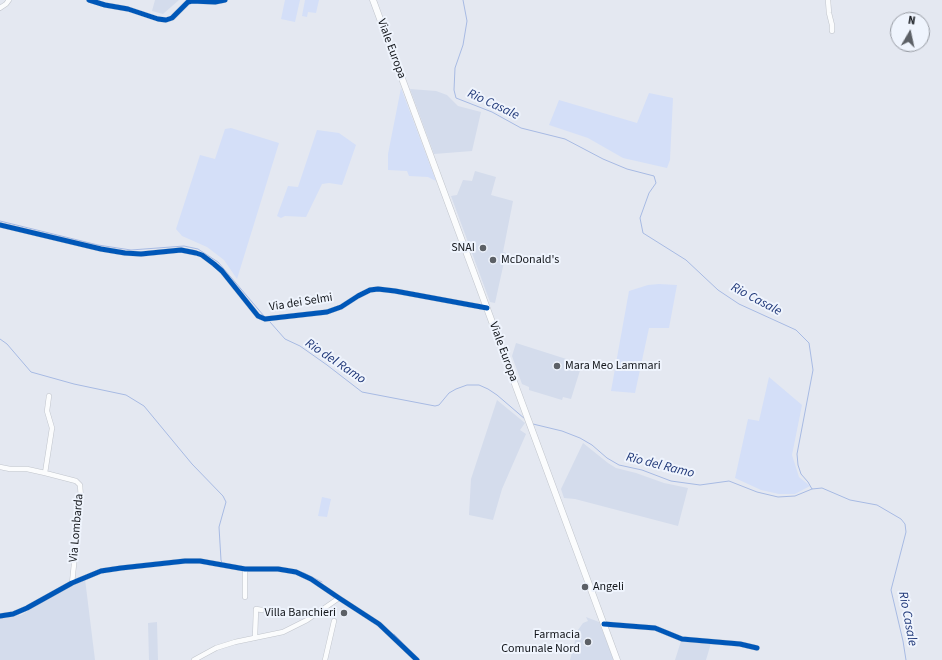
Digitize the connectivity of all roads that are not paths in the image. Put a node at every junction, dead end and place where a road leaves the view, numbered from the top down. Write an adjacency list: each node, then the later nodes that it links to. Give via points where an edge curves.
1 (9, 0): 6 (street)
2 (89, 0): 3 (street, via 128,9 158,20 166,20 172,18 188,2)
3 (226, 0)
4 (373, 0): 9 (main road, Viale Europa)
5 (828, 0): 7 (street)
6 (0, 8)
7 (832, 30)
8 (0, 225): 9 (street, Via dei Selmi, via 125,253 181,250 202,255 222,271 258,316 265,319 327,312 370,290 378,289)
9 (487, 308): 20 (main road, Viale Europa)
10 (49, 396): 12 (street, via 47,411 52,428)
11 (0, 467): 12 (street, Via Lombarda)
12 (45, 473): 14 (street, Via Lombarda, via 68,478 80,485 81,498)
13 (245, 569): 14 (street, via 185,561 101,571); 15 (street); 16 (street, via 296,572)
14 (72, 583): 18 (street, via 27,608)
15 (245, 597)
16 (339, 598): 21 (street, via 307,620 283,632); 25 (street, via 379,624)
17 (262, 610): 21 (street, via 256,609)
18 (0, 616)
19 (334, 621): 24 (street)
20 (604, 624): 22 (street, via 655,628 682,639); 26 (main road, Viale Europa)
21 (255, 638): 23 (street, via 216,648)
22 (757, 648)
23 (194, 660)
24 (325, 660)
25 (417, 660)
26 (617, 660)

